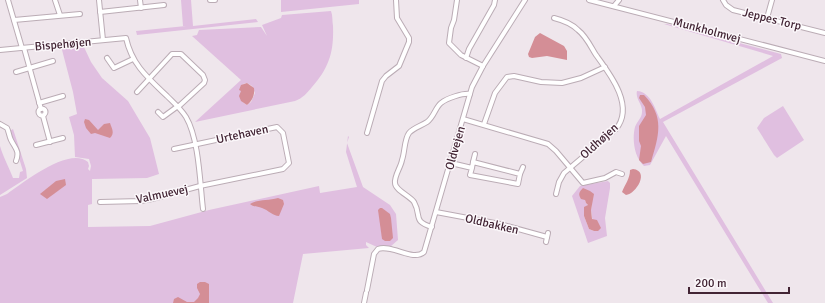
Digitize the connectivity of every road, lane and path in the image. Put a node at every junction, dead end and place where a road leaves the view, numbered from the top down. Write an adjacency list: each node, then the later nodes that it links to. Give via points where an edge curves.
1 (8, 0): 23 (street)
2 (55, 0): 20 (street)
3 (99, 0): 18 (street)
4 (140, 0): 17 (street)
5 (210, 0): 6 (street)
6 (215, 0)
7 (396, 0): 48 (street, via 397,18 410,42 400,65 382,81)
8 (457, 0): 31 (street, via 449,42)
9 (495, 0): 31 (street)
10 (525, 0): 34 (street, Oldvejen)
11 (590, 0): 16 (street, Munkholmvej)
12 (618, 0): 16 (street)
13 (723, 0): 22 (street, Jeppes Torp, via 733,10)
14 (772, 0): 22 (street)
15 (164, 5): 17 (street)
16 (614, 6): 33 (street, Munkholmvej)
17 (141, 8): 18 (street)
18 (100, 12): 26 (street)
19 (80, 14): 20 (street)
20 (60, 15): 23 (street)
21 (554, 18): 35 (street, Oldhøjen, via 579,30)
22 (767, 18): 25 (street, Jeppes Torp)
23 (14, 20): 27 (street)
24 (825, 26): 25 (street)
25 (824, 32)
26 (103, 40): 27 (street, Bispehøjen); 30 (street, Bispehøjen, via 126,38)
27 (23, 48): 28 (street, Bispehøjen); 36 (street)
28 (0, 50)
29 (107, 58): 30 (street, via 114,68)
30 (133, 58): 38 (street)
31 (466, 58): 34 (street)
32 (53, 61): 36 (street)
33 (825, 61)
34 (483, 66): 40 (street, Oldvejen)
35 (605, 67): 47 (street, via 562,83 508,77 495,93); 59 (street, Oldhøjen, via 614,80 621,98 621,120 614,130)
36 (29, 68): 37 (street); 42 (street)
37 (16, 72)
38 (149, 79): 39 (street); 43 (street); 43 (street, via 172,54 181,54 205,80)
39 (137, 92)
40 (470, 94): 45 (street, Oldvejen); 70 (street, via 442,102 430,120 410,131 395,180 397,188 413,202 420,222)
41 (63, 96): 42 (street)
42 (39, 102): 50 (street, via 41,109 38,113 43,116)
43 (178, 106): 44 (street, via 163,117); 51 (street, via 189,124)
44 (158, 112)
45 (463, 119): 47 (street, Oldhøjen); 57 (street, Oldvejen)
46 (0, 124): 55 (street, via 7,128 15,145 18,156)
47 (484, 124): 59 (street, Oldhøjen, via 548,144)
48 (367, 133)
49 (63, 138): 50 (street)
50 (50, 142): 52 (street)
51 (195, 144): 53 (street); 64 (street); 64 (street, Urtehaven, via 276,127 283,133 289,162 283,169)
52 (36, 145)
53 (174, 149)
54 (475, 154): 56 (street)
55 (16, 161)
56 (473, 162): 60 (street); 61 (street)
57 (451, 163): 60 (street); 69 (street, Oldvejen)
58 (522, 167): 61 (street)
59 (569, 167): 62 (street, Oldhøjen, via 584,183 616,172); 66 (street, Oldhøjen, via 560,178)
60 (472, 168): 63 (street, via 470,175)
61 (520, 174): 63 (street)
62 (622, 174)
63 (518, 184): 65 (street)
64 (200, 186): 67 (street, Valmuevej, via 146,200); 68 (street)
65 (517, 190)
66 (556, 194)
67 (100, 202)
68 (203, 209)
69 (436, 212): 70 (street, Oldvejen); 71 (street, Oldbakken, via 500,224)
70 (432, 227): 72 (street, Oldvejen, via 425,250 421,254 412,255 382,248 376,250)
71 (547, 237)
72 (364, 303)

